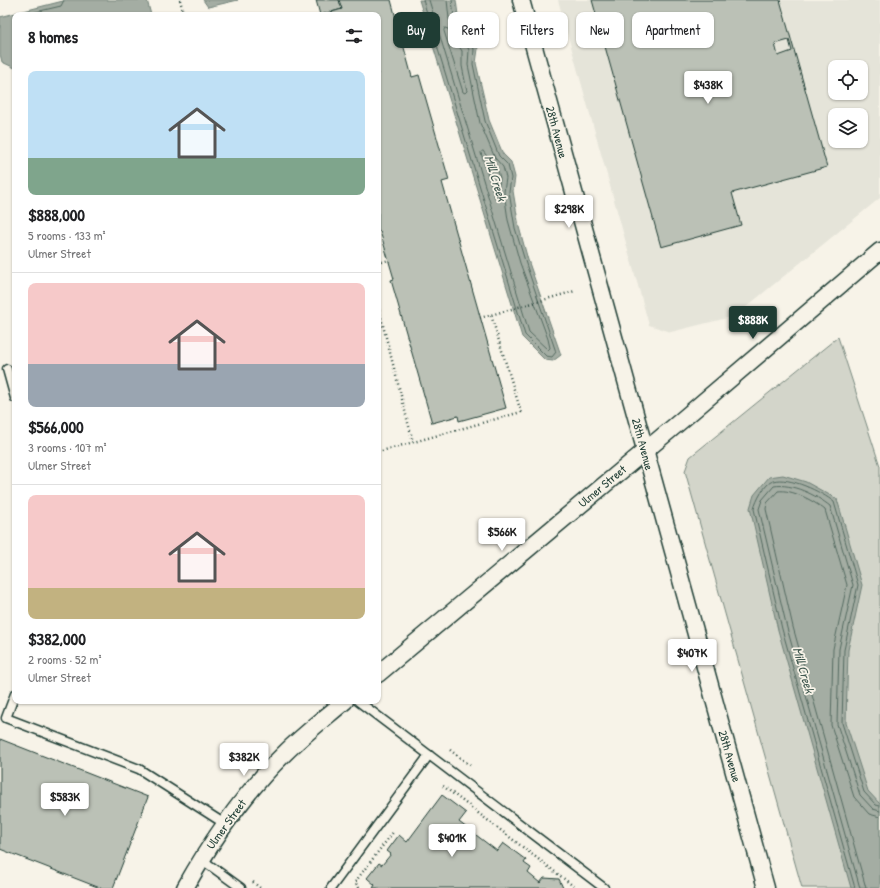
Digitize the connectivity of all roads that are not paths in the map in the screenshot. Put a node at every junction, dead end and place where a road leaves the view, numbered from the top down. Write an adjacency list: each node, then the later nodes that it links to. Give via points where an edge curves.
1 (521, 0): 5 (street, 28th Avenue)
2 (880, 251): 5 (street, Ulmer Street)
3 (7, 369): 4 (lane)
4 (12, 387)
5 (645, 451): 6 (street, Ulmer Street); 18 (street, 28th Avenue)
6 (381, 671)
7 (12, 700): 10 (lane)
8 (339, 704): 12 (street, Ulmer Street, via 285,753)
9 (362, 704): 11 (lane)
10 (3, 718): 12 (lane, via 139,768)
11 (429, 755): 16 (lane); 17 (lane)
12 (225, 824): 13 (street, Ulmer Street)
13 (201, 859): 14 (street, Ulmer Street); 15 (lane)
14 (185, 888)
15 (241, 888)
16 (330, 888)
17 (604, 888)
18 (766, 888)

